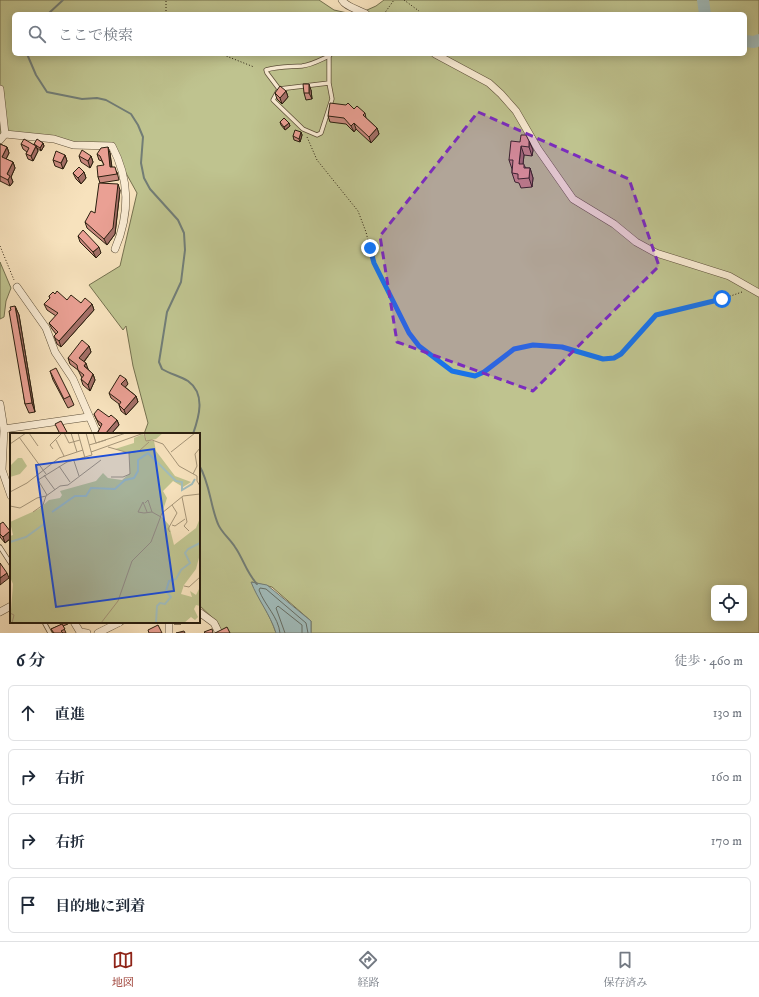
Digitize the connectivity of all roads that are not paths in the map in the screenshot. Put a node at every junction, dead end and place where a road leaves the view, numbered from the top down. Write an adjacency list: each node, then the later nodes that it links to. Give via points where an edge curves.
1 (342, 0): 2 (street, via 345,5)
2 (363, 12)
3 (328, 56): 8 (lane, via 314,64 287,65 266,70)
4 (330, 56): 6 (lane)
5 (439, 56): 12 (street, via 489,83 501,94 516,111 538,149 573,199 656,253 729,276)
6 (329, 83): 8 (lane); 8 (lane, via 332,99 321,133 316,135 304,129 273,100)
7 (0, 89): 9 (street)
8 (279, 89)
9 (2, 137): 10 (street, via 54,139 73,145 112,146 126,183 126,202 120,237)
10 (115, 249)
11 (17, 287): 14 (street, via 46,328 55,352 73,379)
12 (759, 293)
13 (0, 404): 15 (street)
14 (88, 417): 15 (street); 16 (street)
15 (4, 429): 17 (street)
16 (96, 433)
17 (1, 470): 18 (street)
18 (10, 493)
19 (0, 547): 20 (lane)
20 (10, 562)
21 (10, 607): 22 (street)
22 (0, 612)
23 (200, 613): 30 (street, via 214,623)
24 (45, 623): 27 (lane)
25 (75, 623): 28 (street, via 80,632)
26 (118, 623): 29 (street)
27 (50, 633)
28 (87, 633)
29 (98, 633)
30 (219, 633)

